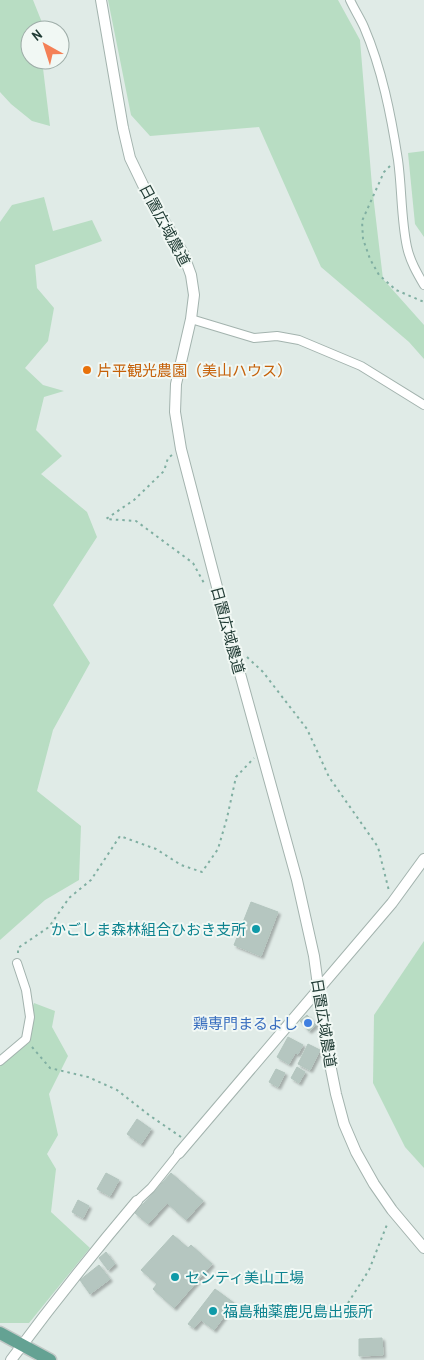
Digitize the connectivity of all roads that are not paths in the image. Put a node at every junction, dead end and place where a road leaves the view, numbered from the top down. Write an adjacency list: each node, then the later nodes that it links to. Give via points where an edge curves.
1 (101, 0): 4 (street, 日置広域農道, via 130,158 183,253 194,295)
2 (350, 0): 3 (street, via 364,27 381,76 398,162 407,249)
3 (424, 285)
4 (191, 319): 5 (street, via 254,338 277,336 299,340 361,366); 8 (street, 日置広域農道, via 176,384 175,412 181,449 297,880)
5 (424, 405)
6 (424, 859): 8 (street, via 392,903)
7 (17, 963): 9 (street, via 30,1017 26,1039)
8 (318, 990): 10 (street); 12 (street, 日置広域農道, via 344,1124 374,1184)
9 (0, 1061)
10 (179, 1153): 11 (street)
11 (137, 1201): 14 (street)
12 (424, 1248)
13 (0, 1333): 14 (main road)
14 (22, 1345): 15 (street); 16 (main road)
15 (12, 1360)
16 (50, 1360)

